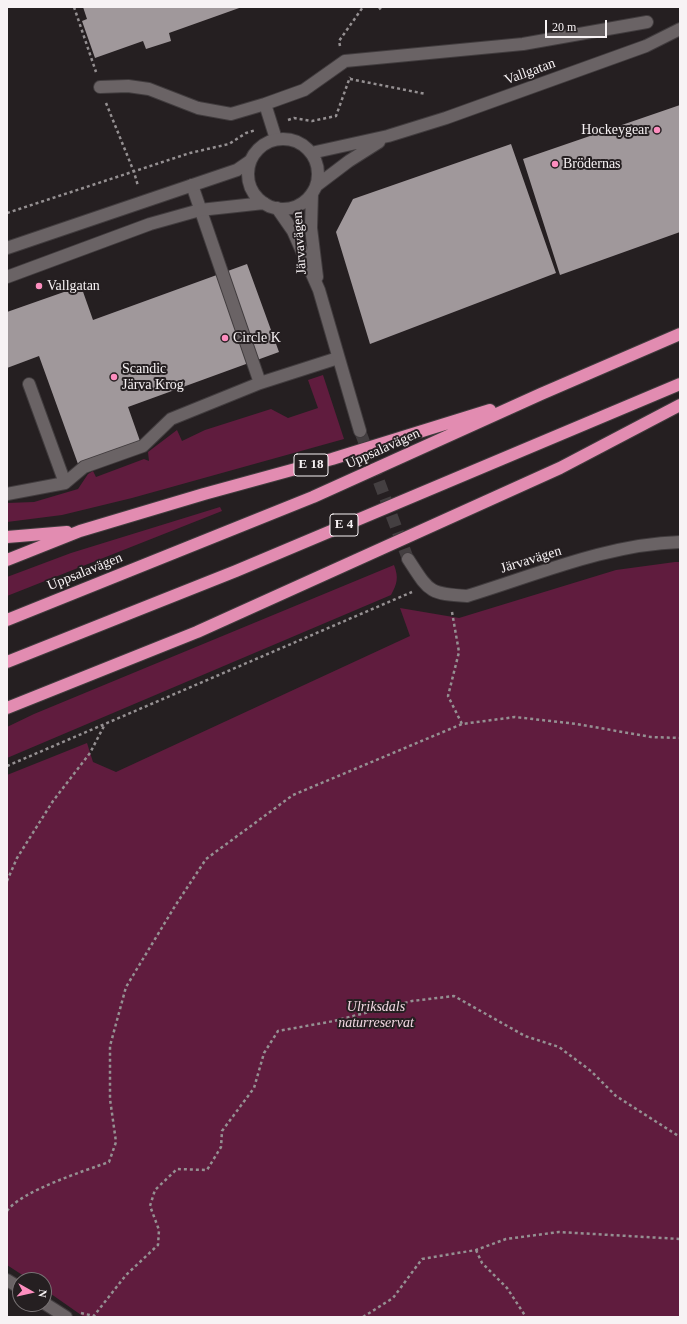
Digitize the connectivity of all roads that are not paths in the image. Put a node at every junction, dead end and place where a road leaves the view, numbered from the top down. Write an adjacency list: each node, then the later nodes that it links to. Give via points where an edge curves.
1 (647, 22): 4 (street, via 523,44 345,61 304,90)
2 (680, 30): 5 (street, Vallgatan, via 646,46 446,118)
3 (100, 87): 4 (street, via 149,88 198,108 231,114)
4 (265, 104): 6 (street)
5 (388, 136): 7 (street, Vallgatan); 10 (street, Vallgatan, via 349,160)
6 (276, 139): 7 (street, via 289,139 300,143); 8 (street, via 264,144 255,152)
7 (311, 153): 10 (street, via 318,174)
8 (250, 162): 9 (street, via 237,170); 11 (street, via 250,185 256,196)
9 (192, 185): 13 (street); 14 (street)
10 (314, 190): 12 (street, via 304,202 292,208); 16 (street, Järvavägen, via 311,228)
11 (264, 203): 12 (street); 13 (street)
12 (277, 208): 16 (street, Järvavägen, via 293,231)
13 (200, 210): 15 (street, via 150,224); 19 (street)
14 (7, 248)
15 (7, 277)
16 (319, 290): 18 (street, Järvavägen)
17 (680, 334): 22 (highway, Uppsalavägen)
18 (338, 358): 19 (street); 24 (street, Järvavägen)
19 (260, 383): 25 (street, via 171,419 143,446 84,467)
20 (29, 384): 25 (street)
21 (680, 384): 33 (highway, E 4, via 243,568)
22 (541, 394): 27 (highway, E 18, via 332,459); 32 (highway, Uppsalavägen, via 313,497)
23 (680, 406): 34 (highway, via 560,468 197,632)
24 (360, 431)
25 (65, 483): 26 (street)
26 (7, 494)
27 (80, 531): 28 (highway, E 18); 31 (highway)
28 (7, 537)
29 (680, 542): 30 (street, Järvavägen, via 653,543 609,552 467,596 444,595 426,587)
30 (408, 559)
31 (7, 560)
32 (7, 620)
33 (7, 662)
34 (9, 707)
35 (52, 1308): 36 (street)
36 (66, 1317)

